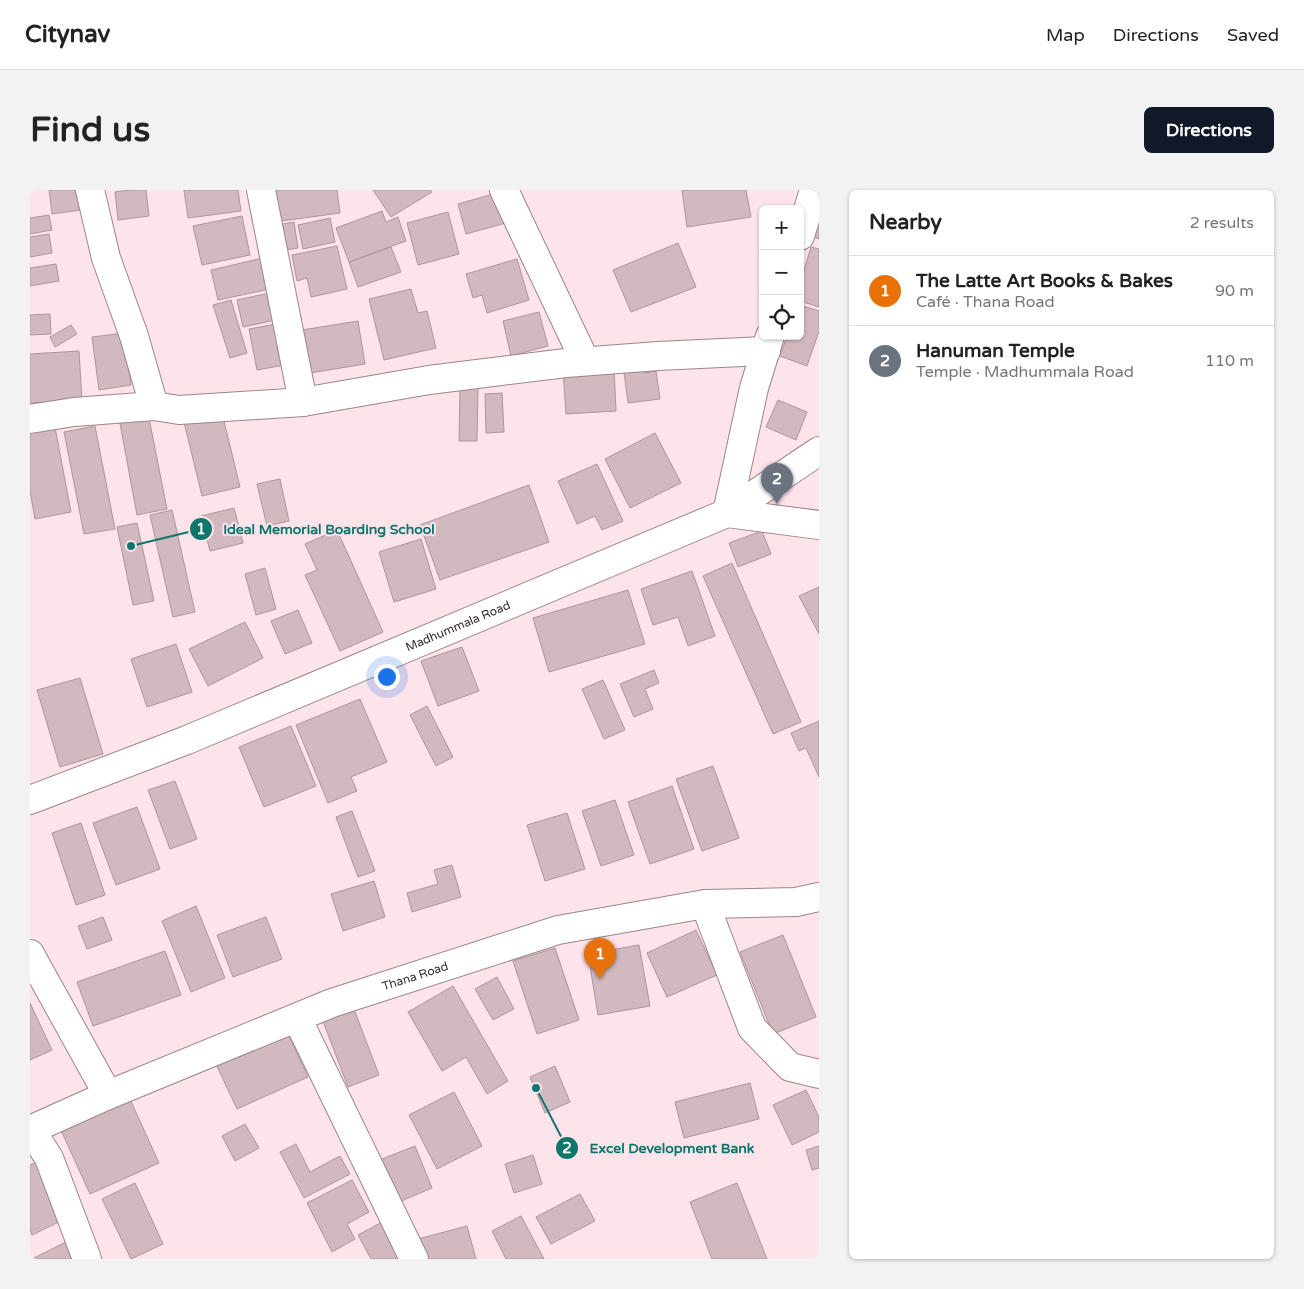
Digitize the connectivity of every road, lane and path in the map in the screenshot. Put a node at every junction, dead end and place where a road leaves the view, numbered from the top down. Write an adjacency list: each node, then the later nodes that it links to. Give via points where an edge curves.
1 (90, 190): 9 (street, via 106,258 134,336)
2 (261, 190): 8 (street)
3 (504, 190): 7 (street)
4 (814, 190): 5 (street)
5 (804, 223)
6 (768, 343): 7 (street); 12 (street, via 754,388)
7 (585, 361): 8 (street, via 429,380)
8 (304, 402): 9 (street, via 180,410)
9 (154, 406): 10 (street)
10 (30, 419)
11 (819, 451): 12 (street, Madhummala Road)
12 (727, 513): 13 (street); 14 (street, Madhummala Road, via 187,740)
13 (819, 526)
14 (30, 800)
15 (819, 897): 16 (street, Thana Road, via 796,902)
16 (705, 904): 18 (street, Thana Road, via 558,930 332,1003); 19 (street, via 752,1028 790,1067)
17 (30, 954): 20 (street)
18 (297, 1018): 20 (street, Thana Road); 23 (street)
19 (819, 1074)
20 (108, 1095): 21 (street, Thana Road)
21 (30, 1130): 22 (street, via 49,1158)
22 (87, 1259)
23 (414, 1259)

